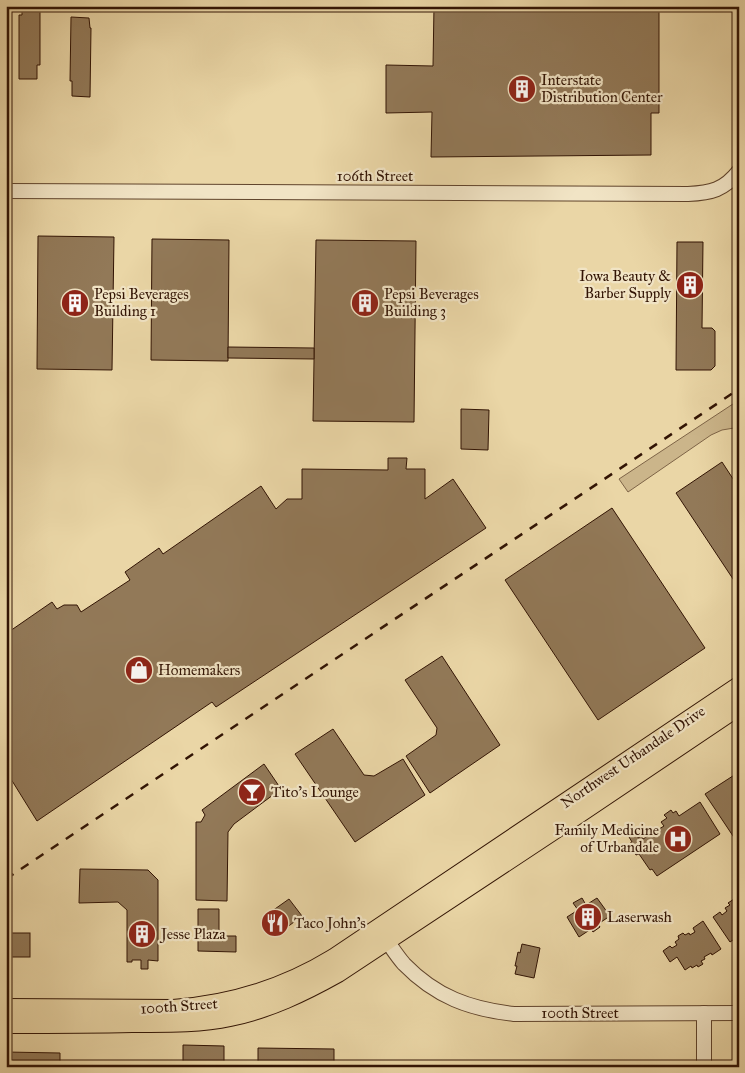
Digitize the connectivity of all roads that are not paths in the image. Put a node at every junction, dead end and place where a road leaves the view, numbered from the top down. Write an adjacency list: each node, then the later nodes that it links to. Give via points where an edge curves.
1 (738, 172): 2 (street, 106th Street, via 715,190 688,194)
2 (6, 190)
3 (739, 686): 5 (main road, Northwest Urbandale Drive)
4 (739, 706): 5 (main road, Northwest Urbandale Drive, via 591,806)
5 (383, 935): 6 (main road, 100th Street, via 260,993 216,1004 173,1009); 7 (street, 100th Street, via 403,963 425,983 460,1002 490,1011 514,1014); 9 (main road, 100th Street, via 338,973 310,988 267,1007 229,1017 173,1023)
6 (6, 1008)
7 (704, 1013): 8 (street, 100th Street); 10 (street)
8 (739, 1013)
9 (6, 1024)
10 (704, 1067)

